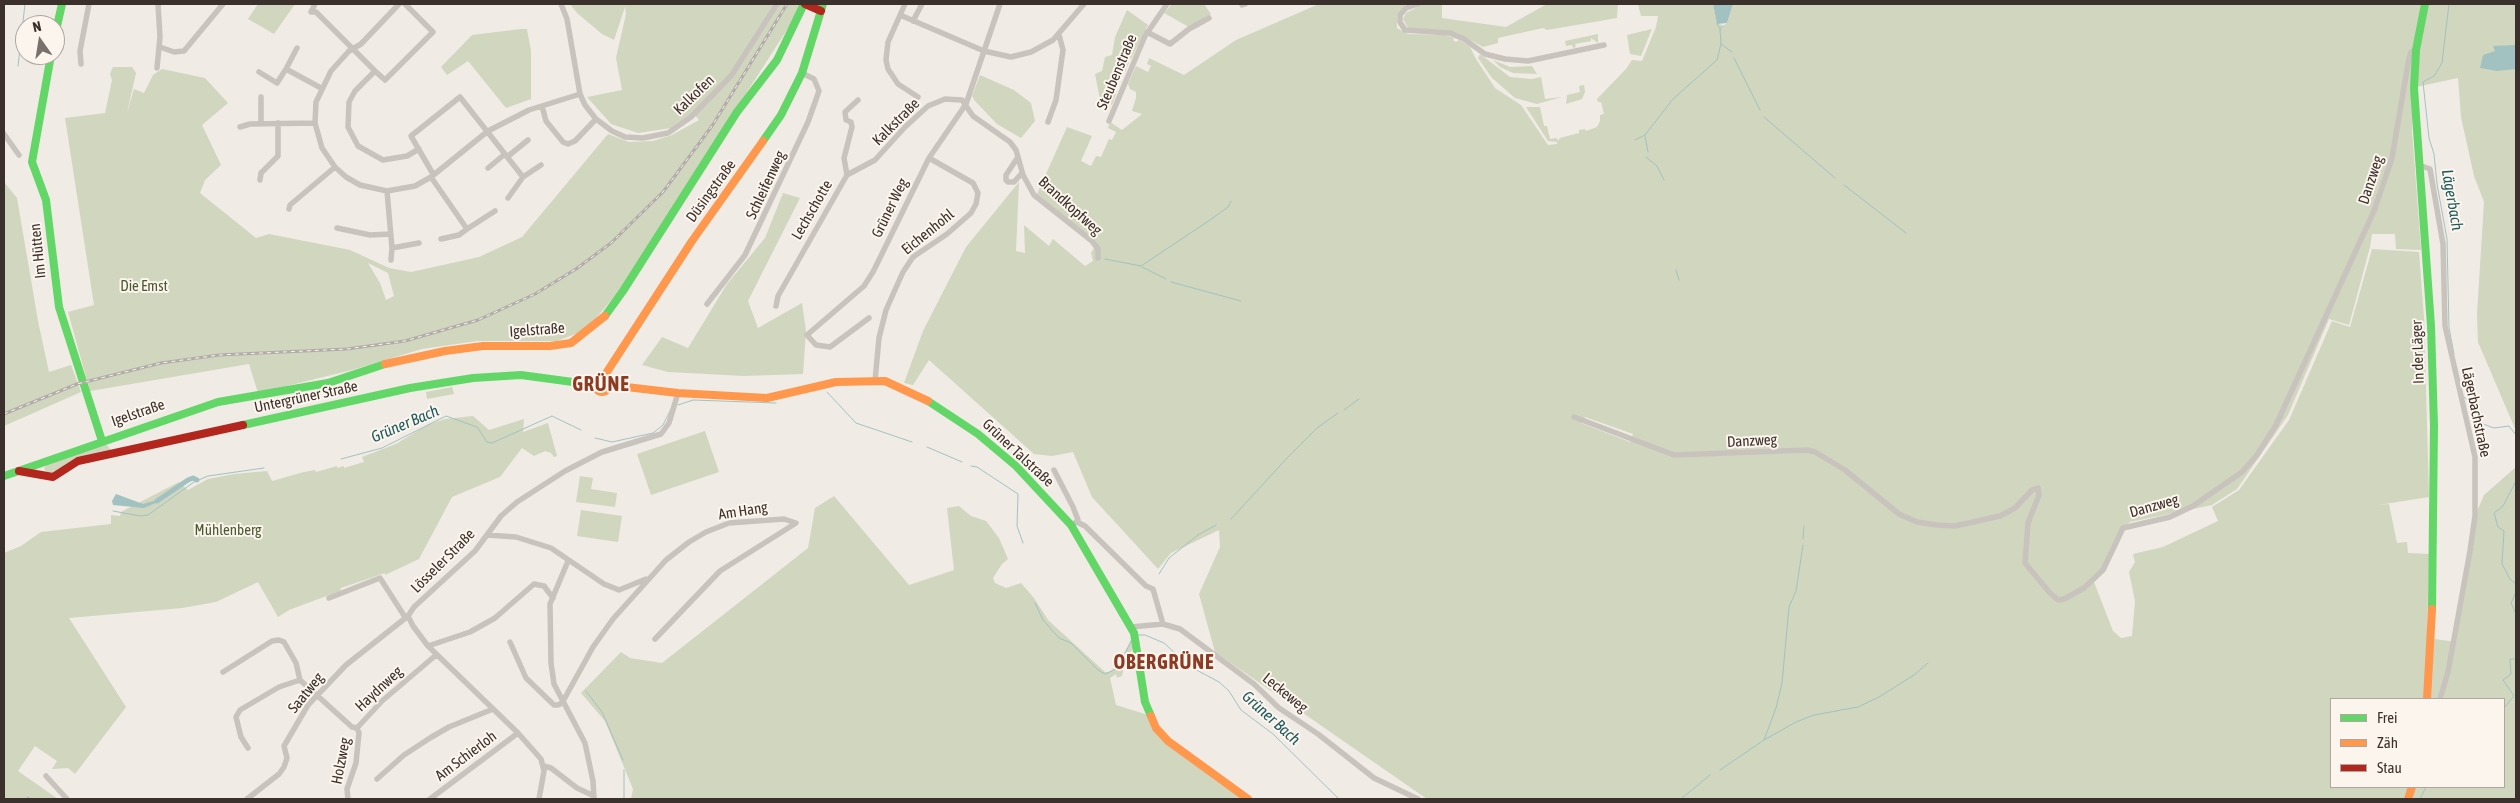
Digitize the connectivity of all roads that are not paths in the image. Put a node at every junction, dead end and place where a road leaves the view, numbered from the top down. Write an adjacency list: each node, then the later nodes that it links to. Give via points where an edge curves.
1 (89, 4): 29 (street)
2 (158, 4): 24 (street)
3 (315, 4): 26 (street, via 311,12 316,12)
4 (398, 4): 26 (street)
5 (405, 4): 33 (street, via 433,32 386,80)
6 (561, 4): 37 (street, Kalkofen, via 567,19)
7 (777, 4): 43 (street, Kalkofen, via 731,76 676,129 658,137 625,136)
8 (805, 4): 17 (main road, Düsingstraße); 88 (main road, Igelstraße, via 776,60 737,112 628,284 600,321 581,338 562,345 483,346 404,359 328,383 205,406)
9 (905, 4): 18 (street)
10 (922, 4): 20 (street)
11 (1000, 4): 28 (street, Grüner Weg)
12 (1084, 4): 22 (street)
13 (1167, 4): 21 (street, Steubenstraße)
14 (1418, 4): 23 (street, via 1400,15 1405,30 1450,34 1464,39 1485,54 1505,60 1528,61)
15 (2425, 4): 27 (main road, In der Läger)
16 (219, 5): 24 (street, via 184,51 174,52)
17 (822, 7): 35 (main road, Düsingstraße)
18 (900, 15): 20 (street); 39 (street, via 888,42 887,65 898,84)
19 (1208, 18): 21 (street, Steubenstraße, via 1170,44)
20 (913, 21): 28 (street)
21 (1147, 32): 44 (street, Steubenstraße)
22 (1059, 35): 28 (street, via 1041,48 1020,56 1005,57); 45 (street, via 1063,50 1056,100)
23 (1604, 45)
24 (160, 47): 31 (street)
25 (297, 48): 32 (street)
26 (354, 48): 33 (street); 36 (street, via 331,71)
27 (2416, 50): 59 (main road, In der Läger, via 2414,88); 87 (street, Danzweg, via 2409,58 2392,158 2374,211 2276,425 2257,455 2242,472 2198,503 2170,517 2123,528 2103,570 2084,588 2064,599 2058,600 2050,593 2025,563 2028,524 2039,495 2038,488 2000,516 1955,526 1917,522 1899,514 1845,470 1815,452 1678,456)
28 (984, 51): 41 (street, Grüner Weg)
29 (80, 64)
30 (49, 65): 88 (main road, Im Hütten, via 32,162 46,200 59,307)
31 (157, 68)
32 (286, 68): 34 (street, via 277,82); 36 (street)
33 (375, 71): 53 (street, via 349,102 347,115 351,136 364,152 383,160 407,156)
34 (259, 72)
35 (802, 73): 79 (street, Schleifenweg, via 814,79 819,91 808,122 745,255); 82 (main road, Düsingstraße, via 781,115 692,241)
36 (321, 88): 47 (street, via 316,102)
37 (580, 94): 42 (street); 43 (street, Kalkofen)
38 (261, 97): 48 (street)
39 (918, 97)
40 (858, 100): 64 (street, Lechschotte, via 845,112 852,127 844,158)
41 (966, 104): 56 (street, Brandkopfweg, via 972,116 1010,142); 57 (street, Grüner Weg); 64 (street, Kalkstraße, via 952,98 933,103 905,127 875,160)
42 (542, 106): 43 (street, via 546,120 568,144); 50 (street)
43 (596, 119)
44 (1109, 121)
45 (1048, 122)
46 (278, 123): 47 (street); 48 (street); 66 (street, via 278,156 261,172)
47 (316, 123): 60 (street, via 322,148)
48 (261, 124): 49 (street)
49 (240, 127)
50 (488, 131): 53 (street, via 460,97 411,136); 55 (street); 63 (street)
51 (4, 134): 54 (street)
52 (528, 140): 55 (street)
53 (419, 149): 63 (street)
54 (19, 155)
55 (506, 155): 61 (street); 65 (street)
56 (1018, 157): 62 (street, Brandkopfweg); 62 (street, Brandkopfweg, via 1006,180 1014,182)
57 (929, 158): 81 (street, Grüner Weg, via 869,278 807,335 816,345 830,347); 83 (street, Eichenhohl, via 973,184 978,193 976,204 971,213 947,234 913,257 902,272 886,310 879,338)
58 (541, 165): 65 (street)
59 (2419, 165): 110 (main road, In der Läger, via 2431,326 2434,434 2432,640); 111 (street, Lägerbachstraße, via 2430,169 2443,244 2445,326 2475,457 2475,516 2470,551)
60 (335, 167): 67 (street, via 360,185); 69 (street)
61 (488, 168)
62 (1022, 173): 77 (street, Brandkopfweg, via 1034,195 1092,241 1098,249)
63 (432, 175): 67 (street, via 406,188); 72 (street)
64 (847, 175): 80 (street, Lechschotte, via 778,296)
65 (523, 177): 68 (street)
66 (260, 180)
67 (387, 191): 73 (street)
68 (508, 198)
69 (289, 209)
70 (496, 211): 72 (street)
71 (337, 228): 73 (street, via 370,235)
72 (466, 229): 74 (street, via 459,235)
73 (390, 234): 76 (street)
74 (441, 239)
75 (419, 243): 76 (street)
76 (392, 248): 78 (street)
77 (1098, 258)
78 (391, 260)
79 (707, 304)
80 (776, 306)
81 (869, 318)
82 (604, 378): 84 (main road, via 598,379); 85 (main road)
83 (875, 381): 86 (main road, Grüner Talstraße, via 836,382 767,398); 94 (main road, Grüner Talstraße, via 893,384 926,400 978,434)
84 (595, 385): 85 (main road, via 601,393 608,390); 92 (main road, Untergrüner Straße, via 522,375 438,384 78,462 53,477)
85 (609, 385): 86 (main road, Grüner Talstraße)
86 (678, 393): 95 (street, Lösseler Straße, via 668,427 662,434 602,452 565,471 508,509)
87 (1574, 418)
88 (102, 441): 89 (main road)
89 (36, 464): 91 (main road); 92 (main road)
90 (1054, 470): 94 (street, via 1073,507)
91 (18, 471): 92 (main road, Untergrüner Straße); 93 (main road)
92 (41, 474)
93 (4, 476)
94 (1074, 523): 101 (street, via 1085,526 1152,589); 102 (main road, Grüner Talstraße)
95 (487, 535): 96 (street, via 535,542 551,548); 100 (street, Lösseler Straße, via 475,551)
96 (568, 561): 97 (street, via 619,590); 99 (street)
97 (648, 578): 103 (street, Am Hang, via 689,542 718,526 768,519 796,523 720,571); 112 (street, Am Hang, via 602,634)
98 (329, 598): 100 (street, via 380,578)
99 (553, 598): 105 (street, via 544,586 534,584 495,618 470,632); 112 (street, via 550,604 551,663 554,684)
100 (406, 616): 105 (street); 109 (street, Saatweg, via 346,665)
101 (1163, 624): 102 (street, Leckeweg); 127 (street, Leckeweg, via 1180,628 1254,684 1279,708 1374,778)
102 (1134, 633): 126 (main road, Grüner Talstraße, via 1145,702 1156,728 1168,741)
103 (655, 638)
104 (510, 642): 112 (street, via 526,678 554,705)
105 (428, 646): 106 (street)
106 (436, 655): 113 (street); 114 (street, Haydnweg, via 382,701)
107 (222, 672): 108 (street, via 272,641 279,640 290,650)
108 (300, 680): 109 (street, Haydnweg); 116 (street, via 279,687 240,710 236,717 241,737)
109 (318, 695): 114 (street, Haydnweg); 122 (street, Saatweg, via 284,746 288,758 284,767)
110 (2427, 698)
111 (2440, 698)
112 (562, 703): 120 (street, via 585,743 594,781)
113 (493, 709): 115 (street); 119 (street, via 443,731 404,755)
114 (357, 728): 123 (street, Holzweg, via 356,762 347,789)
115 (518, 733): 117 (street); 124 (street, Am Schierloh)
116 (248, 748)
117 (544, 766): 120 (street); 125 (street)
118 (46, 776): 121 (street)
119 (377, 778)
120 (594, 797)
121 (67, 799)
122 (247, 799)
123 (348, 799)
124 (430, 799)
125 (539, 799)
126 (1248, 799)
127 (1418, 799)

